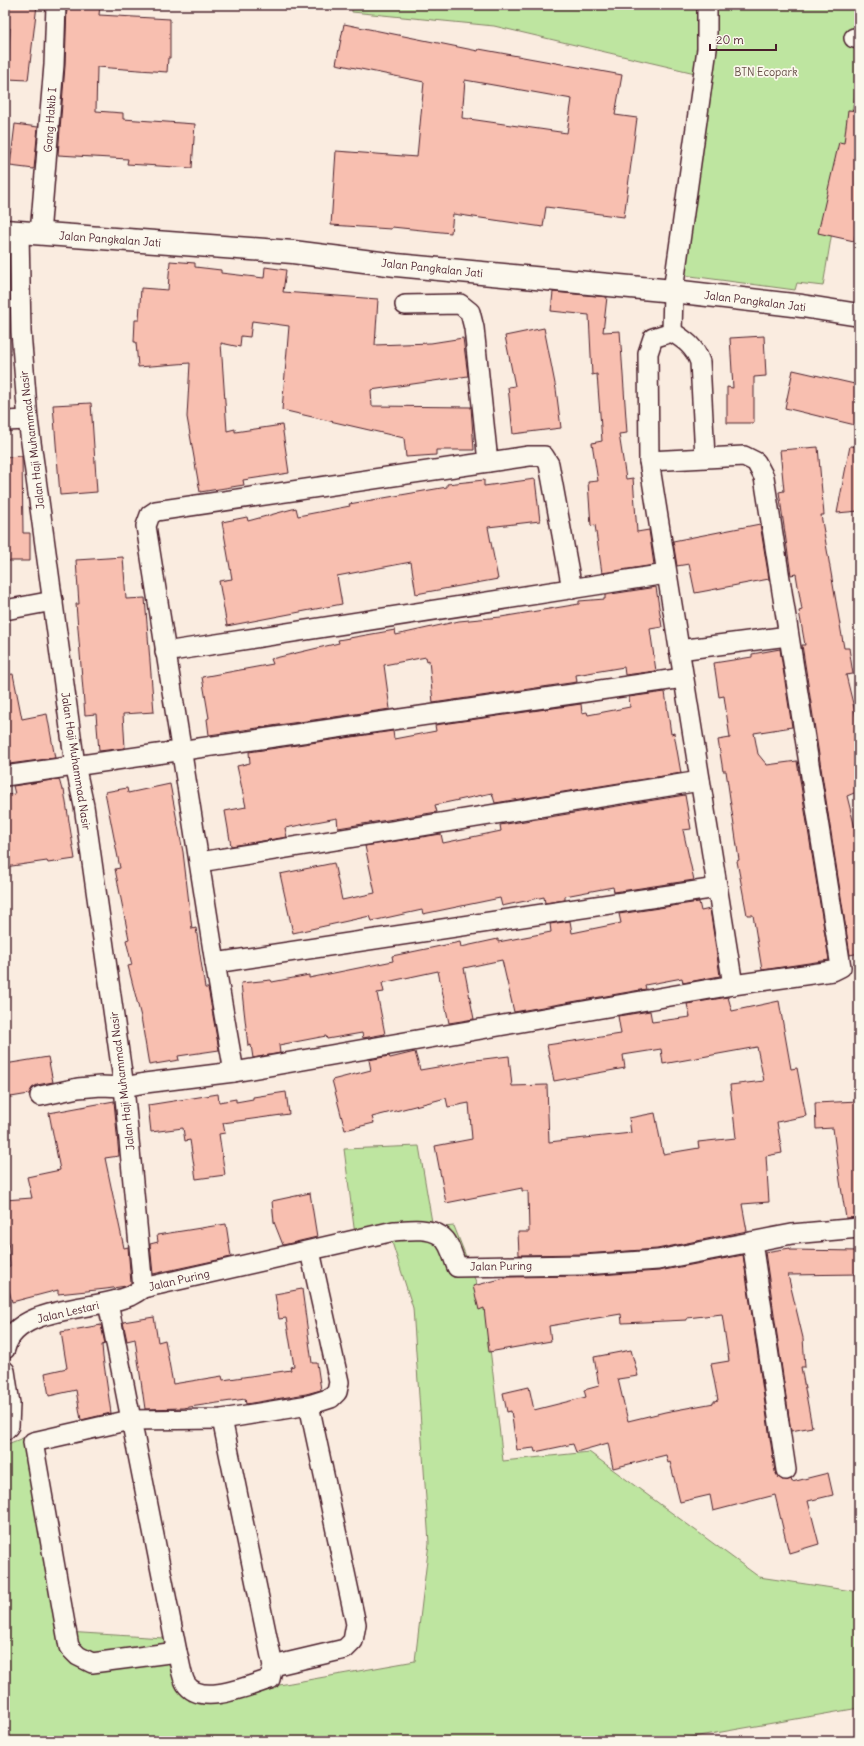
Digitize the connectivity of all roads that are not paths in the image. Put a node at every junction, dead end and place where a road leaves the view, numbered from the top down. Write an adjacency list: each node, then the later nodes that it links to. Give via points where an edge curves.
1 (56, 5): 4 (street, Gang Hakib I, via 54,66)
2 (707, 5): 5 (street, via 707,49)
3 (12, 232): 4 (main road, Jalan Pangkalan Jati); 9 (street, Jalan Haji Muhammad Nasir)
4 (40, 234): 5 (main road, Jalan Pangkalan Jati, via 293,252 396,265)
5 (672, 292): 7 (main road, Jalan Pangkalan Jati); 8 (street)
6 (405, 305): 12 (street, via 460,304 470,312 474,328)
7 (859, 315)
8 (672, 332): 11 (street, via 696,351 700,362); 13 (street, via 653,338 648,353)
9 (28, 420): 10 (street); 16 (street, Jalan Haji Muhammad Nasir)
10 (5, 421)
11 (706, 457): 13 (street); 18 (street, via 744,456 756,462 764,477)
12 (488, 462): 15 (street, via 544,456 549,464); 20 (street, via 156,511 150,515 146,526)
13 (648, 462): 14 (street)
14 (666, 574): 15 (street); 19 (street)
15 (572, 589): 20 (street)
16 (53, 601): 17 (street); 23 (street, Jalan Haji Muhammad Nasir)
17 (5, 610)
18 (788, 636): 19 (street); 29 (street, via 841,967 833,971)
19 (679, 650): 21 (street)
20 (165, 652): 22 (street)
21 (684, 678): 22 (street); 25 (street)
22 (181, 751): 23 (street); 26 (street)
23 (75, 765): 24 (street); 31 (street, Jalan Haji Muhammad Nasir, via 84,806)
24 (5, 776)
25 (700, 781): 26 (street); 27 (street)
26 (200, 862): 28 (street)
27 (717, 888): 28 (street); 29 (street)
28 (215, 963): 30 (street)
29 (733, 985): 30 (street)
30 (234, 1072): 31 (street)
31 (124, 1087): 32 (street, via 78,1088); 36 (street, Jalan Haji Muhammad Nasir)
32 (40, 1096)
33 (859, 1228): 34 (street, Jalan Puring, via 792,1234)
34 (752, 1242): 35 (street, Jalan Puring, via 658,1260 583,1265 457,1267 441,1236 411,1230 394,1231); 44 (street)
35 (310, 1251): 36 (street, Jalan Puring); 40 (street, via 339,1382 337,1392 331,1398)
36 (143, 1288): 37 (street, Jalan Lestari, via 131,1296)
37 (108, 1303): 38 (street, Jalan Lestari, via 42,1316 19,1326 8,1339); 42 (street)
38 (5, 1349)
39 (5, 1371): 43 (street, via 10,1426)
40 (309, 1405): 41 (street); 46 (street, via 356,1624 353,1641 345,1649)
41 (222, 1419): 42 (street); 46 (street)
42 (130, 1420): 45 (street); 45 (street, via 33,1442 70,1647 78,1656 92,1663)
43 (5, 1430)
44 (786, 1470)
45 (177, 1652): 46 (street, via 186,1684 197,1694 217,1695 270,1679)
46 (273, 1666)

